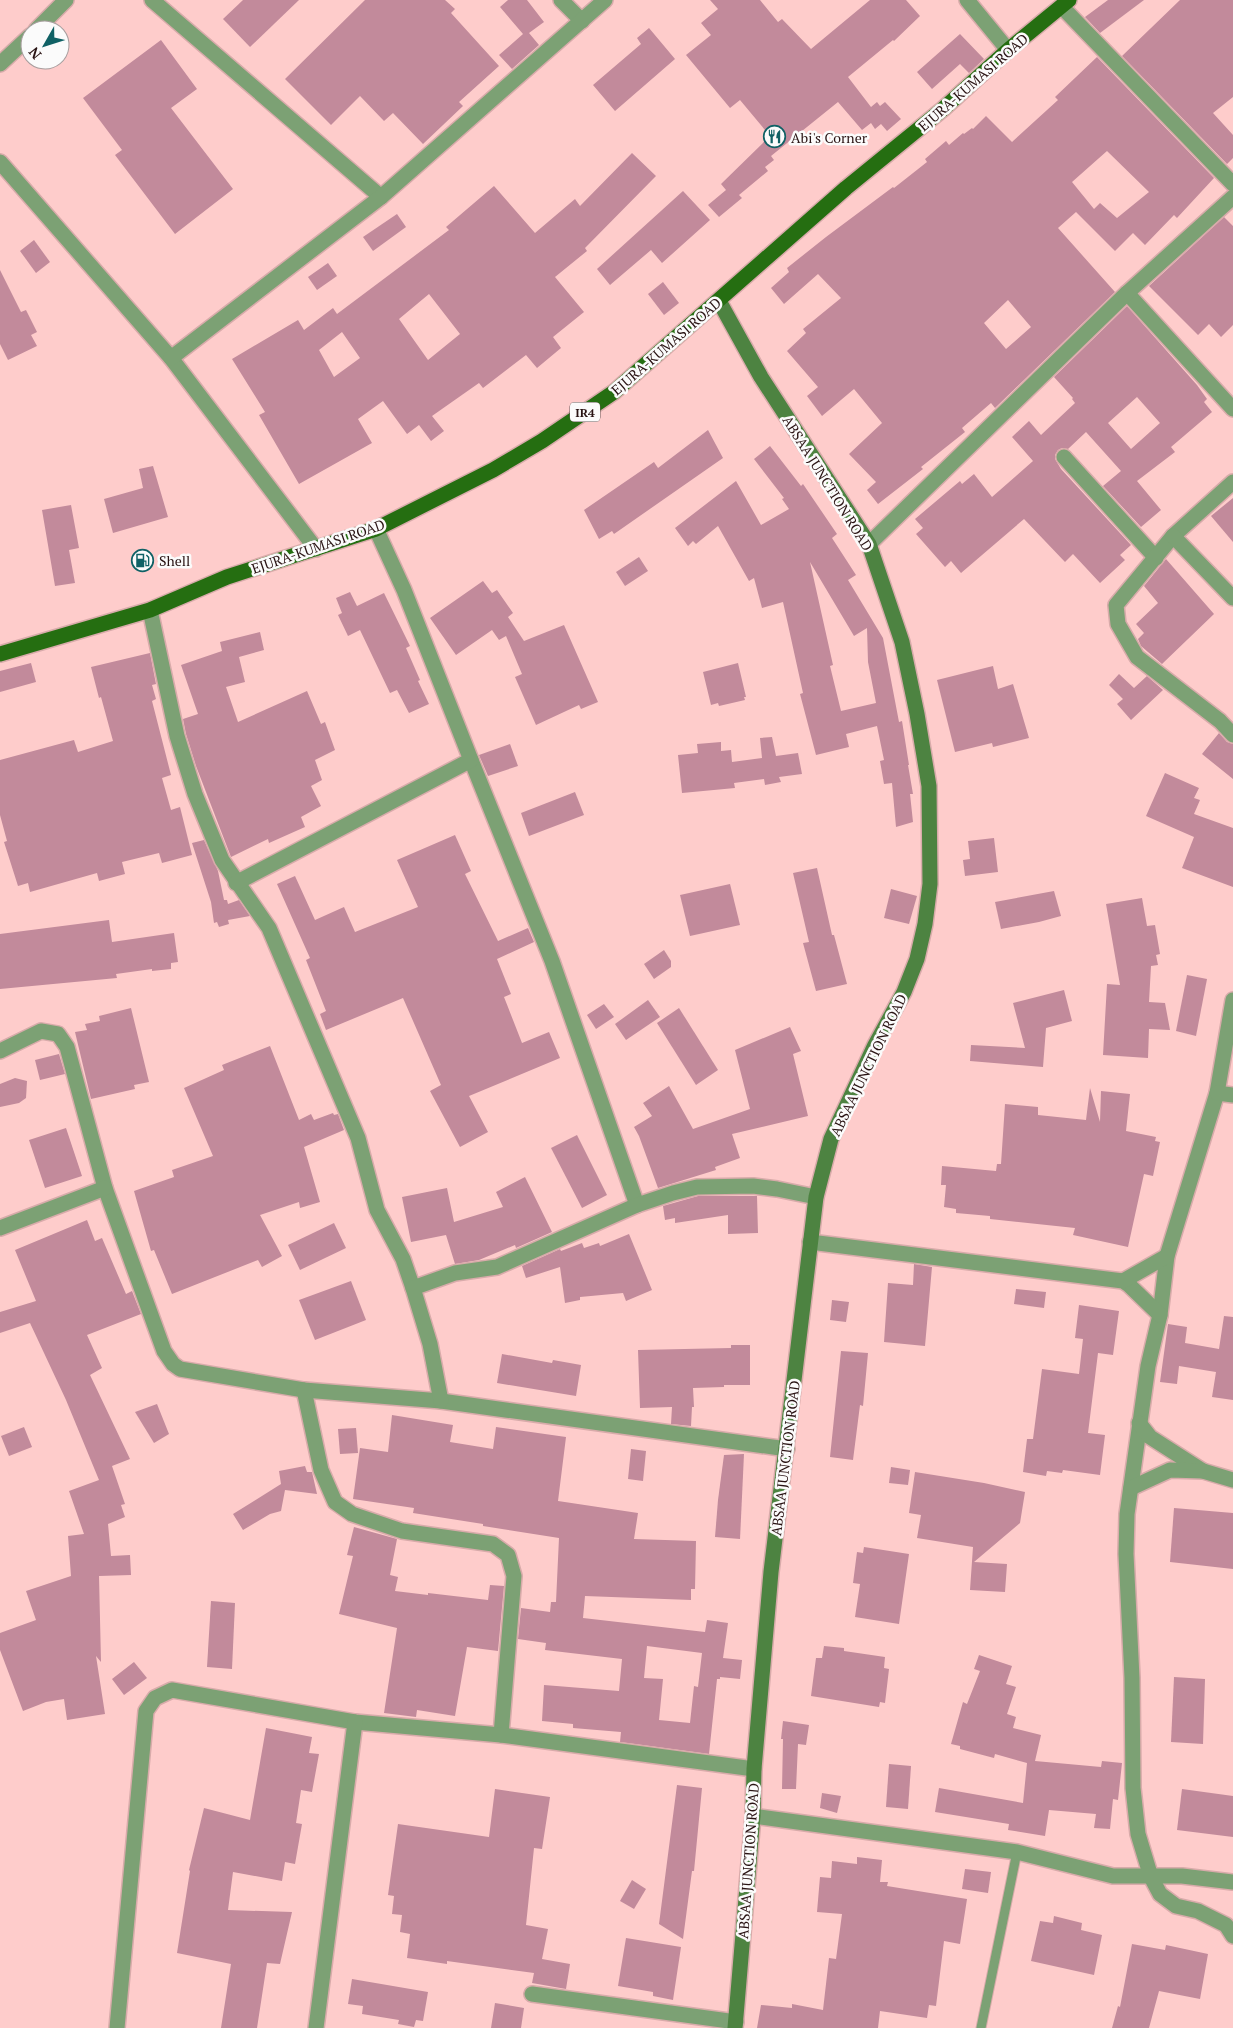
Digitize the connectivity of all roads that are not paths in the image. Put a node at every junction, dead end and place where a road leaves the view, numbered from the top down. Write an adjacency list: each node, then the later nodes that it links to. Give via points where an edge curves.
1 (66, 0): 7 (street)
2 (152, 0): 15 (street)
3 (561, 0): 8 (street)
4 (605, 0): 8 (street)
5 (967, 0): 10 (street)
6 (1066, 3): 10 (main road, EJURA-KUMASI ROAD / IR4); 13 (street)
7 (46, 20)
8 (582, 21): 15 (street)
9 (20, 45): 11 (street)
10 (1008, 50): 17 (main road, EJURA-KUMASI ROAD / IR4)
11 (0, 64)
12 (0, 162): 18 (street)
13 (1233, 184)
14 (1233, 197): 16 (street)
15 (381, 198): 18 (street)
16 (1127, 293): 19 (street); 24 (street)
17 (719, 301): 22 (main road, EJURA-KUMASI ROAD / IR4, via 614,392 542,441); 24 (street, ABSAA JUNCTION ROAD, via 761,377)
18 (171, 358): 25 (street)
19 (1233, 409)
20 (1064, 457): 26 (street)
21 (1233, 482): 23 (street)
22 (376, 529): 25 (main road, EJURA-KUMASI ROAD / IR4); 31 (street, via 404,590)
23 (1173, 536): 26 (street); 27 (street)
24 (869, 544): 38 (street, ABSAA JUNCTION ROAD, via 902,642 918,714 929,786 930,884 917,959 831,1139)
25 (316, 549): 28 (main road, EJURA-KUMASI ROAD / IR4, via 227,577)
26 (1156, 558): 30 (street, via 1116,605 1118,624 1137,657 1220,721)
27 (1233, 598)
28 (150, 610): 29 (main road, EJURA-KUMASI ROAD / IR4); 32 (street, via 177,736 195,794 222,860)
29 (0, 654)
30 (1233, 736)
31 (471, 760): 32 (street); 39 (street, via 552,961)
32 (236, 883): 44 (street, via 268,928 283,961 358,1138 377,1210 403,1259)
33 (1233, 1000): 35 (street)
34 (0, 1051): 37 (street, via 41,1031 58,1034 67,1047)
35 (1217, 1094): 36 (street); 42 (street)
36 (1233, 1095)
37 (105, 1188): 40 (street); 46 (street, via 164,1351 172,1364 188,1372)
38 (816, 1197): 39 (street, via 753,1186 697,1187); 41 (street, ABSAA JUNCTION ROAD)
39 (637, 1205): 44 (street, via 497,1267 455,1273)
40 (0, 1228)
41 (810, 1242): 43 (street); 49 (street, ABSAA JUNCTION ROAD)
42 (1167, 1256): 43 (street); 45 (street)
43 (1123, 1281): 45 (street)
44 (413, 1288): 47 (street, via 430,1344)
45 (1160, 1314): 48 (street)
46 (304, 1390): 47 (street); 54 (street, via 321,1470 334,1502 352,1514 402,1531 493,1544 508,1556 514,1576)
47 (441, 1401): 49 (street)
48 (1140, 1423): 50 (street, via 1155,1441); 52 (street)
49 (787, 1449): 55 (street, ABSAA JUNCTION ROAD, via 771,1572)
50 (1203, 1471): 51 (street); 52 (street, via 1170,1470)
51 (1233, 1480)
52 (1131, 1488): 58 (street, via 1126,1554 1133,1788 1138,1834)
53 (355, 1722): 54 (street); 63 (street, via 172,1690 156,1698 146,1711); 64 (street)
54 (501, 1734): 55 (street)
55 (754, 1769): 56 (street, ABSAA JUNCTION ROAD)
56 (753, 1816): 57 (street); 62 (street, ABSAA JUNCTION ROAD)
57 (1017, 1852): 58 (street, via 1113,1876); 65 (lane)
58 (1151, 1877): 59 (street, via 1182,1876); 60 (street, via 1160,1894 1176,1906 1198,1911 1226,1925)
59 (1233, 1882)
60 (1233, 1936)
61 (532, 1994): 62 (street)
62 (736, 2025)
63 (116, 2028)
64 (316, 2028)
65 (981, 2028)

